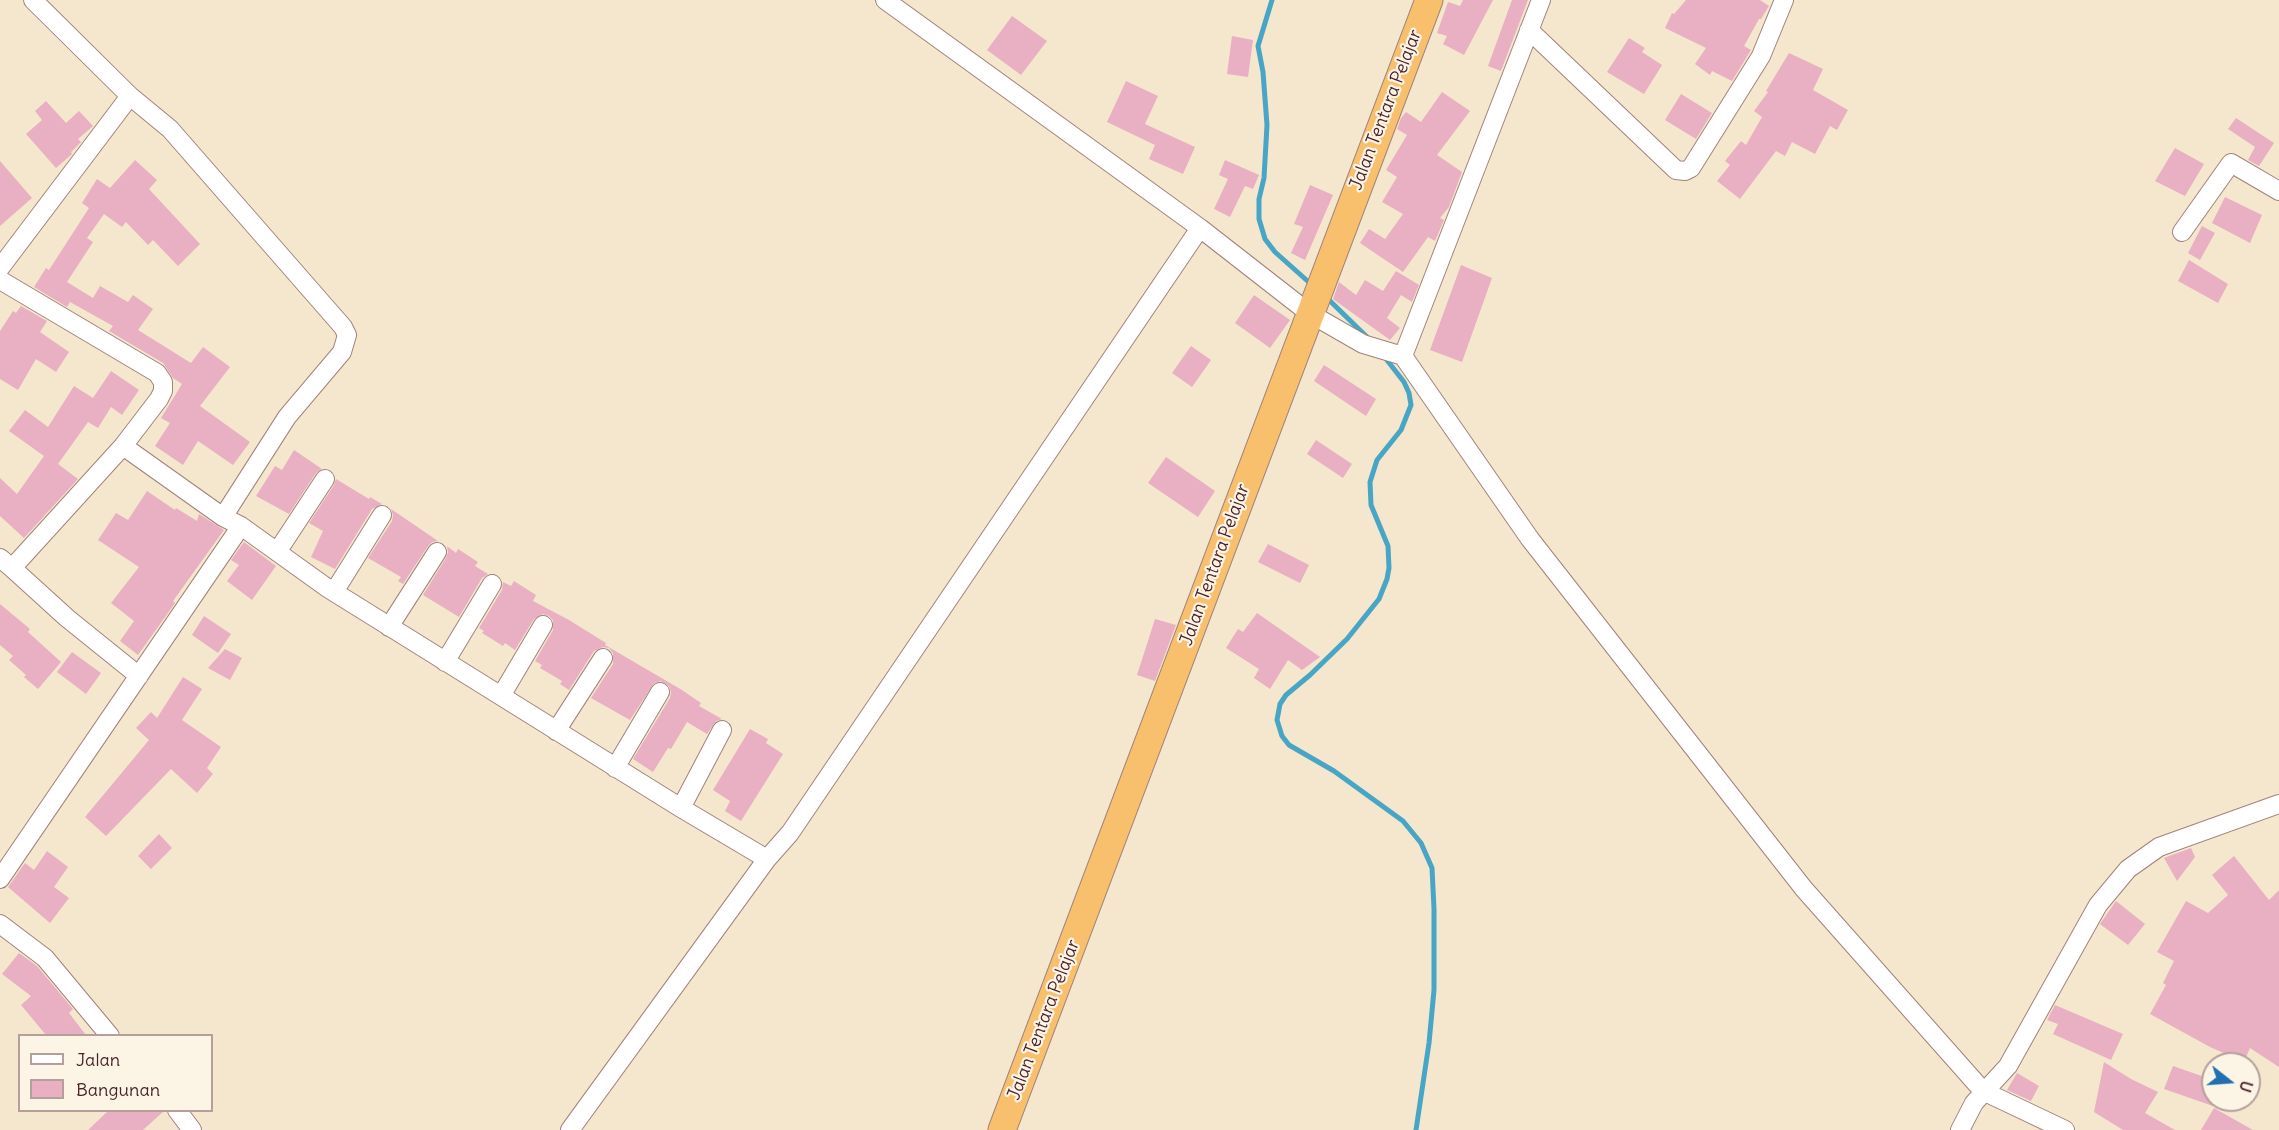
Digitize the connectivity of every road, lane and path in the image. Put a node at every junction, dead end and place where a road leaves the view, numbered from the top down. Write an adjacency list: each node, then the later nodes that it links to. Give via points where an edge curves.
1 (33, 0): 7 (street)
2 (885, 0): 9 (street)
3 (1429, 0): 13 (highway, Jalan Tentara Pelajar)
4 (1541, 0): 6 (street)
5 (1779, 2): 6 (street, via 1761,56 1691,168 1685,171 1676,170)
6 (1529, 30): 14 (street)
7 (130, 96): 11 (street); 18 (street, via 170,129 347,335 342,352 287,417)
8 (2279, 191): 10 (street, via 2231,163)
9 (1200, 228): 13 (street); 37 (street, via 790,833)
10 (2182, 232)
11 (0, 268)
12 (0, 280): 15 (street, via 157,374 164,382 159,399)
13 (1311, 308): 14 (street, via 1364,344); 45 (highway, Jalan Tentara Pelajar)
14 (1397, 354): 41 (street, via 1530,540 1804,889)
15 (123, 446): 18 (street); 22 (street)
16 (325, 479): 20 (street)
17 (382, 515): 24 (street)
18 (223, 517): 19 (street)
19 (241, 526): 20 (street); 29 (street)
20 (277, 552): 24 (street)
21 (437, 552): 26 (street)
22 (6, 563): 29 (street)
23 (492, 584): 28 (street)
24 (334, 592): 26 (street)
25 (543, 625): 31 (street)
26 (389, 627): 28 (street)
27 (603, 658): 33 (street)
28 (445, 662): 31 (street)
29 (139, 676): 38 (street)
30 (660, 692): 34 (street)
31 (501, 696): 33 (street)
32 (722, 730): 36 (street)
33 (556, 731): 34 (street)
34 (615, 768): 36 (street)
35 (2279, 804): 41 (street, via 2158,847 2128,869 2098,905 2008,1066)
36 (681, 808): 37 (street)
37 (767, 859): 44 (street)
38 (0, 879)
39 (0, 924): 40 (street, via 45,958)
40 (109, 1034)
41 (1983, 1091): 46 (street); 47 (street)
42 (178, 1112): 43 (street)
43 (192, 1130)
44 (570, 1130)
45 (1002, 1130)
46 (1960, 1130)
47 (2065, 1130)

